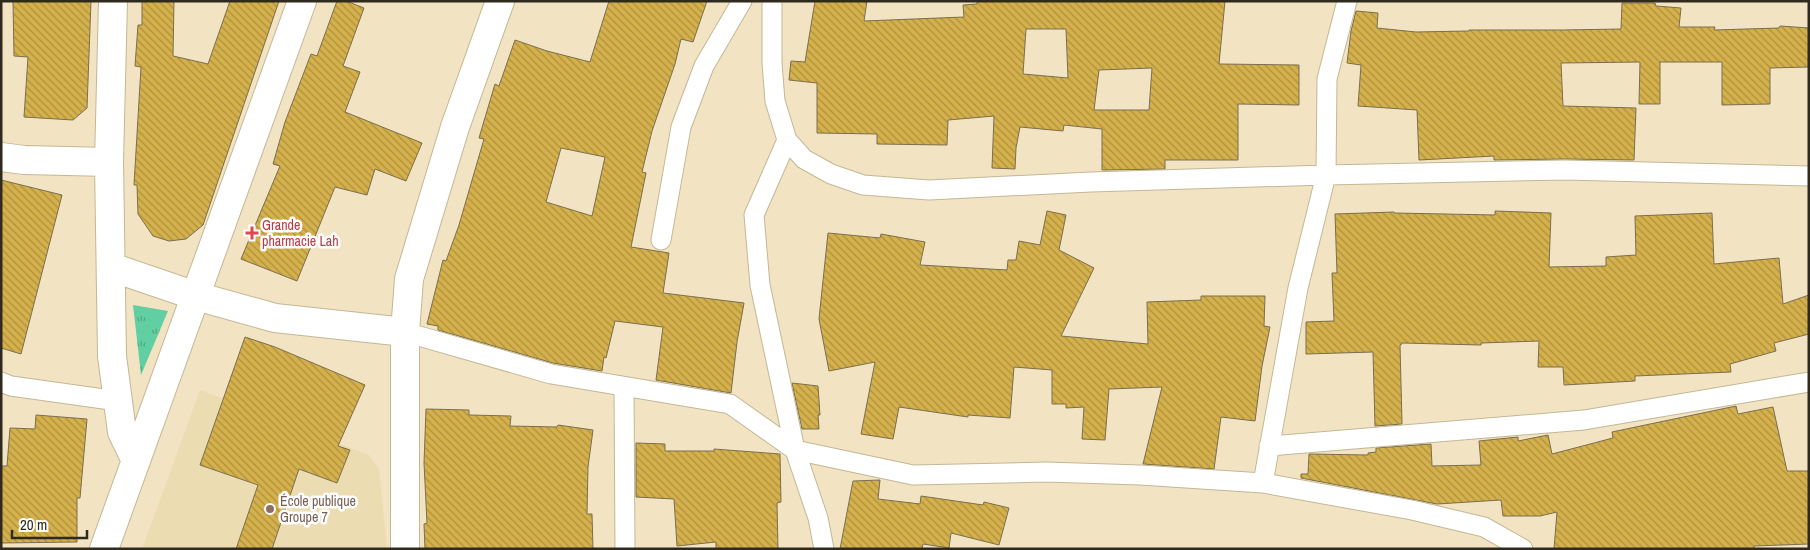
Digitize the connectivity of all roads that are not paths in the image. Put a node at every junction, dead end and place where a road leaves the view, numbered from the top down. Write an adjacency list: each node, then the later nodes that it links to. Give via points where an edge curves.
1 (113, 1): 9 (street)
2 (302, 1): 14 (street)
3 (500, 1): 15 (street, via 455,127 410,279)
4 (742, 1): 12 (street, via 704,66 681,127)
5 (772, 1): 7 (street, via 775,101)
6 (1346, 1): 10 (street, via 1327,78)
7 (787, 140): 10 (street, via 804,159 855,183 929,190); 21 (street, via 754,215 760,285)
8 (1, 157): 9 (street)
9 (109, 162): 13 (street)
10 (1326, 175): 11 (street, via 1565,170); 20 (street, via 1298,288)
11 (1809, 176)
12 (661, 240)
13 (111, 267): 14 (street); 19 (street, via 112,356)
14 (196, 296): 15 (street, via 275,318); 22 (street)
15 (405, 332): 18 (street, via 551,374); 25 (street)
16 (1, 382): 19 (street)
17 (1809, 382): 20 (street, via 1584,420)
18 (624, 387): 21 (street, via 730,404); 26 (street)
19 (118, 402): 22 (street, via 122,432)
20 (1269, 446): 23 (street)
21 (795, 450): 23 (street, via 913,475 1046,472); 27 (street, via 818,518)
22 (136, 461): 24 (street)
23 (1263, 483): 28 (street, via 1412,510 1484,527)
24 (104, 549)
25 (405, 549)
26 (625, 549)
27 (824, 549)
28 (1523, 549)

